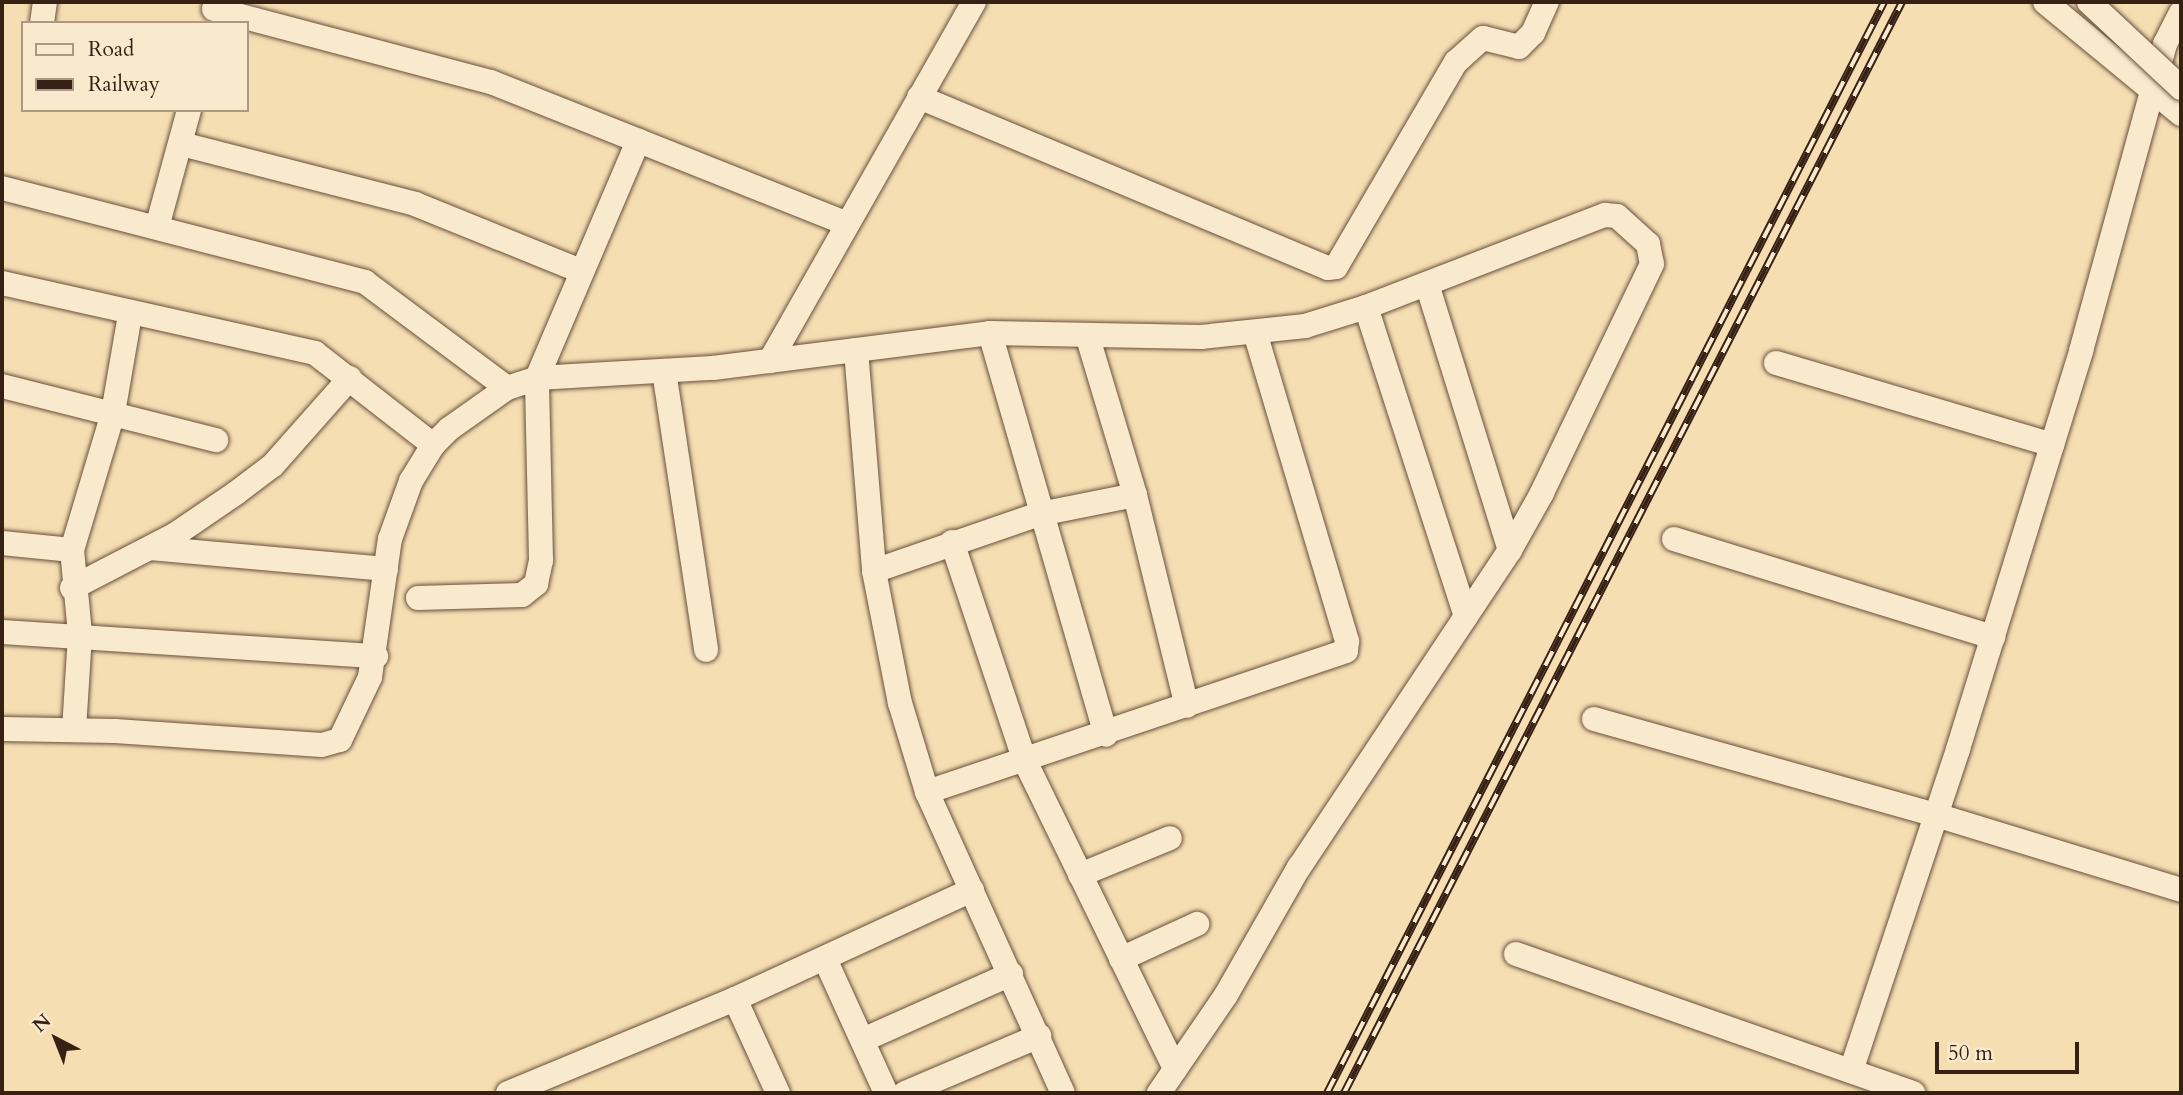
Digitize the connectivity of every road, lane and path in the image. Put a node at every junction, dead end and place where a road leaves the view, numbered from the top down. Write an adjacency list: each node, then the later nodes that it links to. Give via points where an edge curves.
1 (45, 2): 8 (street)
2 (974, 2): 11 (street)
3 (1547, 2): 11 (street, via 1532,33 1518,47 1483,38 1456,62 1342,263 1328,268)
4 (2045, 2): 9 (street)
5 (2089, 2): 10 (street, bridge)
6 (214, 11): 14 (street, via 491,82)
7 (2181, 13): 9 (street)
8 (42, 21)
9 (2151, 88): 13 (street); 37 (street)
10 (2181, 88)
11 (919, 97): 17 (street)
12 (189, 112): 15 (street)
13 (2181, 114)
14 (638, 141): 17 (street); 19 (street)
15 (182, 144): 18 (street); 19 (street, via 415,204)
16 (2, 188): 18 (street)
17 (847, 224): 28 (street)
18 (157, 227): 34 (street, via 377,287)
19 (581, 271): 32 (street)
20 (2, 283): 23 (street)
21 (1427, 284): 22 (street); 46 (street); 46 (street, via 1605,215 1624,222 1652,251 1650,271)
22 (1366, 307): 25 (street, via 1305,326); 51 (street)
23 (130, 315): 31 (street, via 304,349); 35 (street)
24 (990, 333): 26 (street); 27 (street); 40 (street)
25 (1255, 333): 26 (street); 57 (street, via 1348,645 1337,657)
26 (1088, 338): 39 (street)
27 (856, 350): 28 (street); 48 (street)
28 (770, 361): 30 (street)
29 (1776, 363): 37 (street)
30 (664, 371): 32 (street); 55 (street)
31 (350, 378): 38 (street); 44 (street, via 272,465 210,513)
32 (537, 378): 34 (street); 50 (street, via 541,560 536,584 522,595)
33 (2, 386): 35 (street)
34 (507, 388): 38 (street)
35 (113, 413): 36 (street); 45 (street)
36 (216, 440)
37 (2052, 444): 54 (street)
38 (433, 445): 47 (street, via 397,513)
39 (1135, 495): 40 (street); 57 (street)
40 (1040, 514): 42 (street); 61 (street)
41 (1674, 539): 54 (street)
42 (952, 542): 48 (street); 62 (street)
43 (2, 543): 45 (street)
44 (149, 548): 47 (street); 49 (street)
45 (72, 550): 49 (street)
46 (1510, 551): 51 (street)
47 (386, 569): 56 (street)
48 (874, 571): 63 (street, via 888,657)
49 (72, 588): 53 (street)
50 (418, 598)
51 (1466, 617): 77 (street, via 1298,867 1226,995)
52 (2, 632): 53 (street)
53 (80, 635): 56 (street); 60 (street)
54 (1993, 637): 64 (street)
55 (705, 650)
56 (376, 656): 60 (street, via 348,731 329,744)
57 (1187, 706): 61 (street)
58 (1594, 719): 64 (street)
59 (2, 729): 60 (street)
60 (74, 730)
61 (1106, 734): 62 (street)
62 (1024, 759): 63 (street); 66 (street)
63 (927, 792): 67 (street)
64 (1936, 815): 68 (street); 78 (street)
65 (1170, 838): 66 (street)
66 (1080, 875): 71 (street)
67 (972, 890): 72 (street); 73 (street)
68 (2181, 890)
69 (1197, 924): 71 (street)
70 (1517, 954): 78 (street)
71 (1121, 958): 77 (street)
72 (825, 959): 74 (street); 76 (street)
73 (1011, 974): 75 (street); 76 (street)
74 (735, 999): 79 (street); 80 (street)
75 (1039, 1037): 82 (street); 83 (street)
76 (865, 1039): 81 (street)
77 (1175, 1069): 84 (street)
78 (1851, 1071): 85 (street)
79 (521, 1091)
80 (778, 1093)
81 (886, 1093)
82 (905, 1093)
83 (1063, 1093)
84 (1159, 1093)
85 (1913, 1093)

